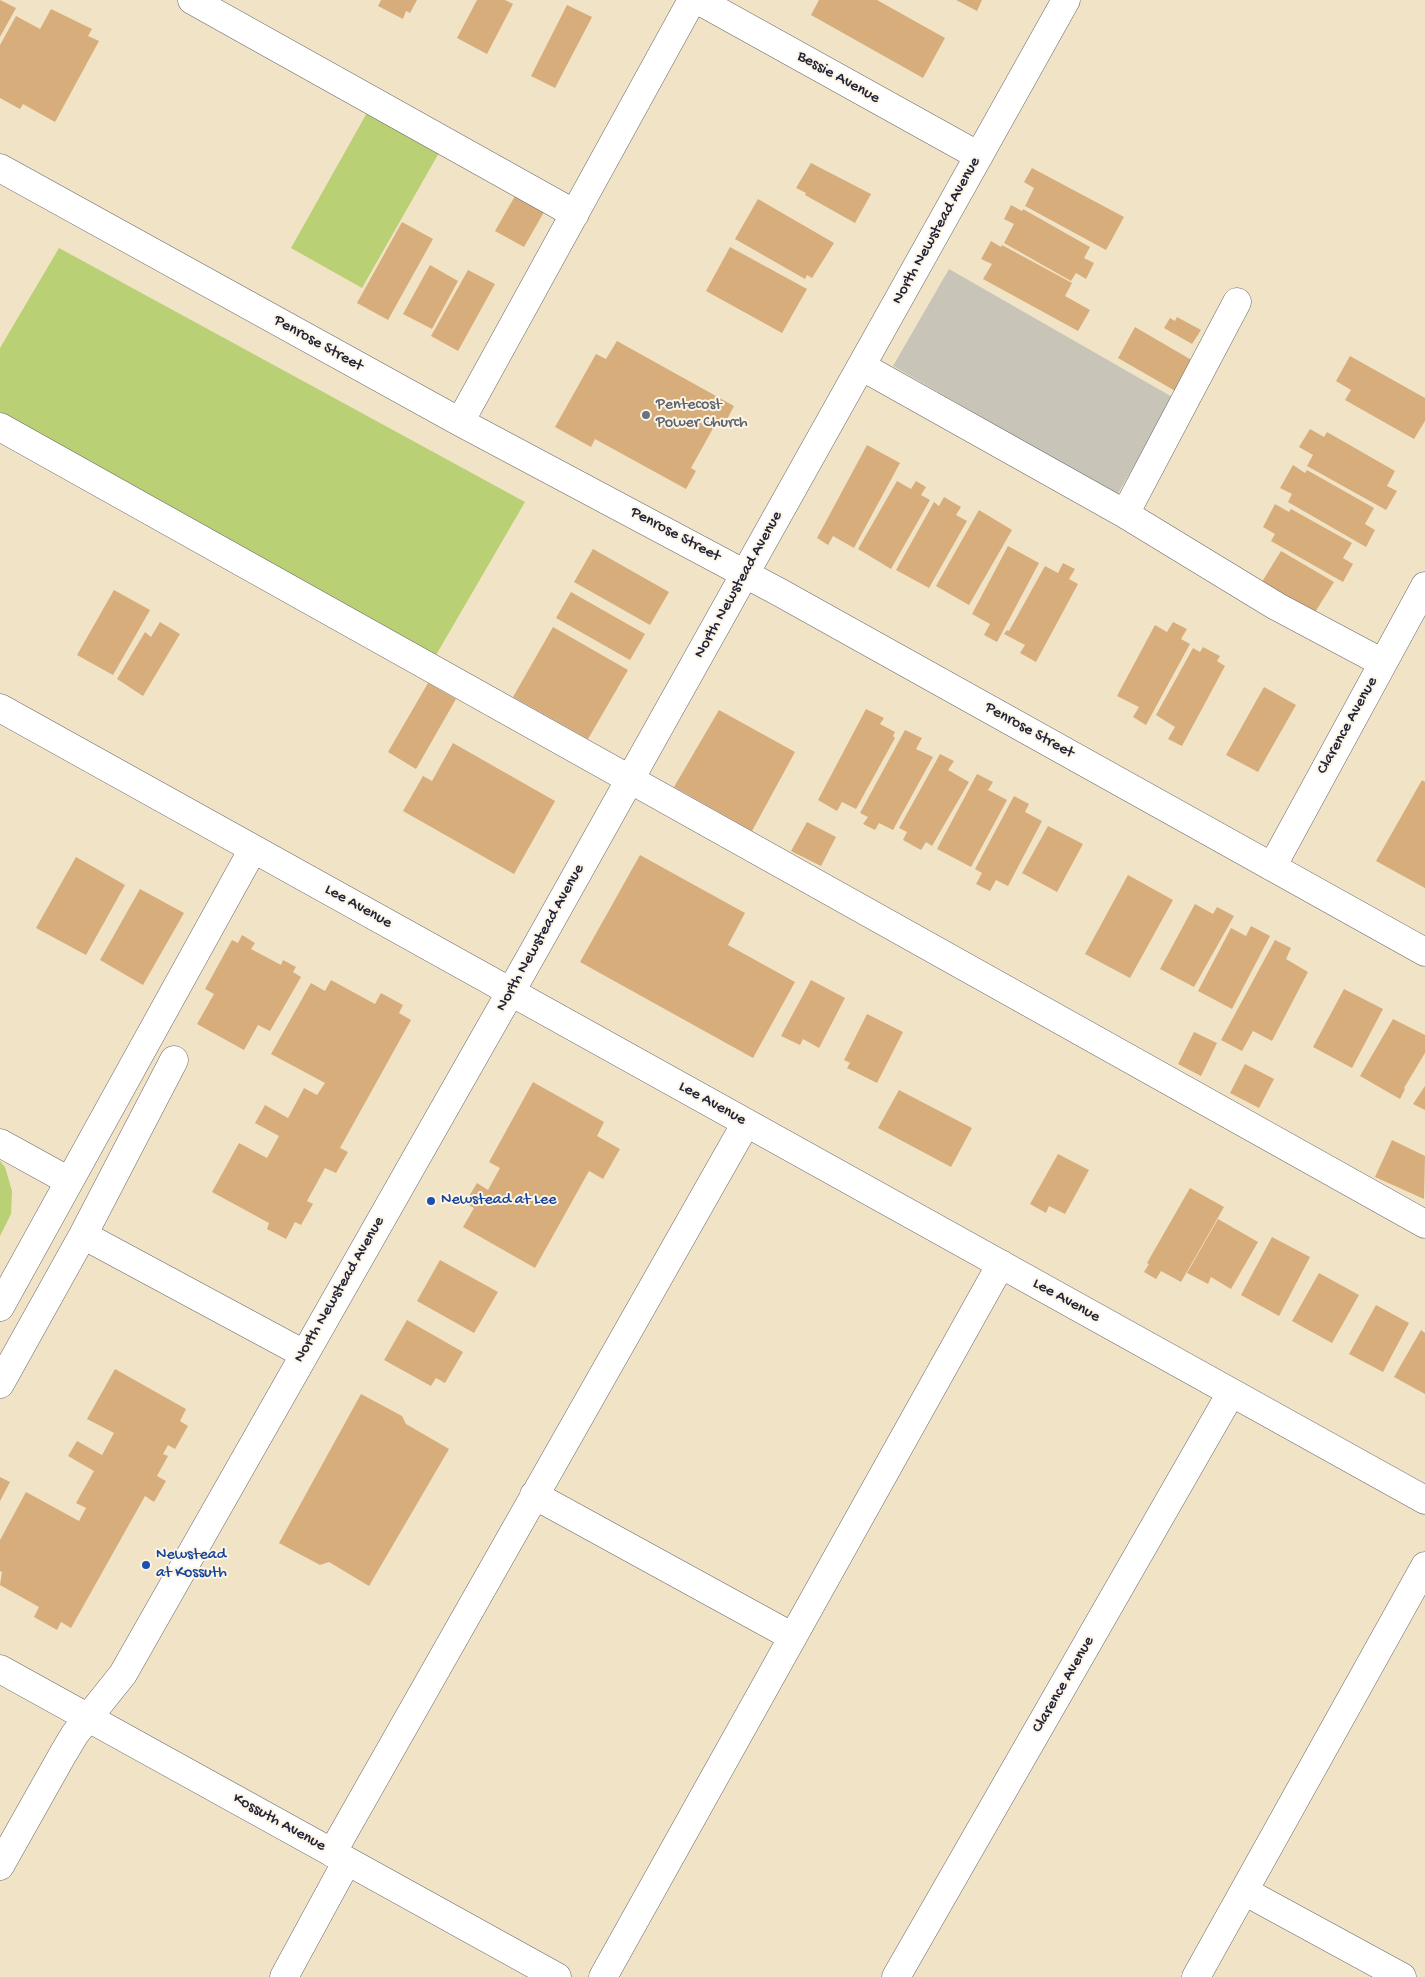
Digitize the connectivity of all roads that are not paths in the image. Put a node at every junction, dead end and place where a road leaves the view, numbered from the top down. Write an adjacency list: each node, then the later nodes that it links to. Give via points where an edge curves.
1 (192, 0): 7 (street)
2 (692, 0): 7 (street)
3 (698, 0): 5 (street, Bessie Avenue)
4 (1066, 0): 5 (street, North Newstead Avenue)
5 (979, 156): 9 (street, North Newstead Avenue)
6 (0, 168): 10 (street, Penrose Street)
7 (575, 214): 10 (street)
8 (1237, 302): 12 (street)
9 (861, 366): 12 (street); 13 (street, North Newstead Avenue)
10 (460, 422): 13 (street, Penrose Street)
11 (0, 427): 17 (street)
12 (1126, 514): 15 (street, via 1276,606)
13 (746, 573): 17 (street, North Newstead Avenue); 19 (street, Penrose Street)
14 (1425, 586): 15 (street, Clarence Avenue)
15 (1383, 663): 19 (street, Clarence Avenue)
16 (0, 708): 18 (street, Lee Avenue)
17 (630, 779): 21 (street, North Newstead Avenue); 26 (street)
18 (253, 849): 21 (street, Lee Avenue); 25 (street)
19 (1272, 867): 20 (street, Penrose Street)
20 (1425, 952)
21 (511, 992): 23 (street, Lee Avenue); 30 (street, North Newstead Avenue)
22 (174, 1060): 27 (street)
23 (746, 1123): 28 (street, Lee Avenue); 33 (street)
24 (0, 1143): 25 (street)
25 (70, 1182): 29 (street)
26 (1425, 1224)
27 (83, 1235): 30 (street); 31 (street)
28 (1001, 1264): 32 (street, Lee Avenue); 36 (street)
29 (0, 1306)
30 (304, 1354): 38 (street, North Newstead Avenue, via 123,1674)
31 (0, 1384)
32 (1231, 1393): 34 (street, Lee Avenue); 45 (street, Clarence Avenue)
33 (534, 1495): 36 (street); 39 (street)
34 (1425, 1500)
35 (1425, 1566): 41 (street)
36 (793, 1637): 44 (street)
37 (0, 1669): 38 (street, Kossuth Avenue)
38 (88, 1718): 39 (street, Kossuth Avenue); 40 (street, North Newstead Avenue, via 63,1754)
39 (340, 1857): 42 (street); 43 (street, Kossuth Avenue)
40 (0, 1866)
41 (1244, 1891): 46 (street); 47 (street)
42 (284, 1977)
43 (557, 1977)
44 (603, 1977)
45 (896, 1977)
46 (1196, 1977)
47 (1402, 1977)

